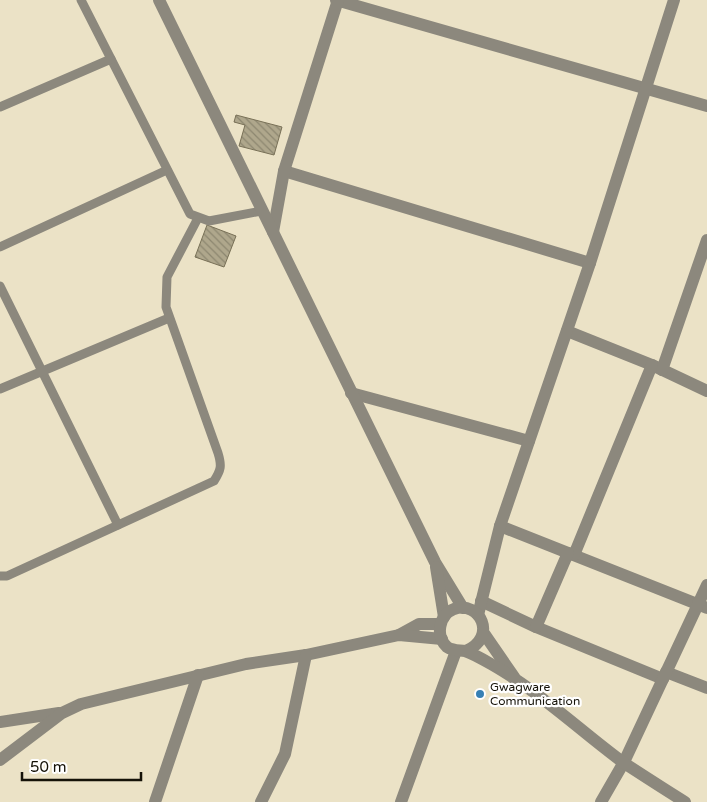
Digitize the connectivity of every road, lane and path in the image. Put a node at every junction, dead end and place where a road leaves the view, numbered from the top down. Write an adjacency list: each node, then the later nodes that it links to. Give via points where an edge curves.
1 (81, 0): 5 (lane)
2 (159, 0): 11 (street)
3 (337, 0): 6 (street); 10 (street)
4 (674, 0): 6 (street)
5 (111, 59): 8 (lane); 9 (lane)
6 (646, 90): 7 (street); 16 (street)
7 (707, 106)
8 (0, 107)
9 (167, 170): 12 (lane, via 190,214); 15 (lane)
10 (284, 172): 13 (street); 16 (street)
11 (261, 211): 12 (lane, via 209,221); 13 (street)
12 (198, 218): 18 (lane, via 167,277 166,308)
13 (273, 232): 24 (street)
14 (707, 240): 20 (street)
15 (0, 247)
16 (590, 262): 19 (street)
17 (0, 286): 21 (lane)
18 (169, 318): 21 (lane); 26 (lane, via 222,466 214,481)
19 (567, 331): 20 (street); 25 (street)
20 (657, 367): 23 (street); 28 (street)
21 (42, 370): 22 (lane); 26 (lane)
22 (0, 389)
23 (707, 391)
24 (351, 393): 25 (street); 29 (street)
25 (529, 442): 27 (street)
26 (118, 525): 30 (lane, via 7,576)
27 (500, 526): 28 (street); 32 (street)
28 (571, 554): 33 (street); 37 (street)
29 (435, 562): 34 (street); 36 (street)
30 (0, 576)
31 (707, 585): 33 (street)
32 (481, 601): 35 (street); 37 (street)
33 (702, 606): 44 (street)
34 (463, 608): 35 (street); 36 (street, via 455,609)
35 (478, 615): 38 (street)
36 (442, 621): 39 (street, via 419,624); 40 (street)
37 (536, 627): 44 (street)
38 (484, 632): 41 (street, via 474,648); 45 (street)
39 (399, 635): 40 (street); 42 (street)
40 (442, 639): 41 (street, via 448,647)
41 (461, 651): 45 (street); 53 (street)
42 (306, 655): 43 (street); 52 (street, via 285,754)
43 (198, 675): 47 (street, via 81,704); 51 (street)
44 (665, 675): 46 (street); 50 (street)
45 (515, 679): 50 (street)
46 (707, 688)
47 (62, 713): 48 (street); 49 (street)
48 (0, 722)
49 (0, 760)
50 (624, 762): 54 (street); 55 (street)
51 (155, 802)
52 (261, 802)
53 (401, 802)
54 (601, 802)
55 (685, 802)

